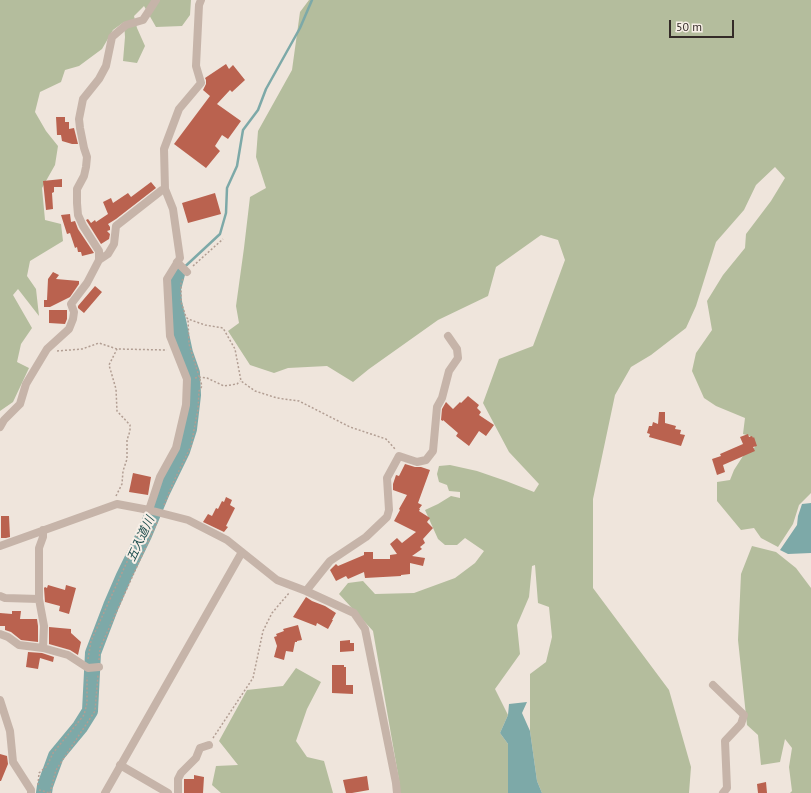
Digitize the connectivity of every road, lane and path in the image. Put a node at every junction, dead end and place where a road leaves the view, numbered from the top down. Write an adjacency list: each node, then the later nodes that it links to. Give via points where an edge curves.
1 (156, 0): 5 (street, via 143,20 126,25 112,37 106,66 83,99 79,119 87,157 84,176 77,189 78,215 100,251)
2 (201, 0): 3 (street, via 196,66 201,83 179,109 164,150)
3 (165, 189): 5 (street, via 116,226 114,244 108,254); 6 (street, via 173,209 180,258)
4 (223, 239): 7 (path)
5 (99, 260): 9 (street, via 87,283 71,304 74,312 69,329)
6 (177, 262): 7 (street); 11 (street, via 167,278 170,336)
7 (187, 272): 13 (path, via 181,283 181,302 186,317 205,325 222,328 235,349)
8 (448, 336): 15 (street, via 457,349 458,358 449,371 437,407 433,451 426,460 417,462)
9 (48, 349): 10 (path, via 82,349 99,343); 14 (street, via 26,384 20,404)
10 (117, 349): 11 (path); 16 (path, via 109,365 116,389 117,411 130,424 122,484 114,499)
11 (176, 350): 17 (street, via 187,379 186,405 176,448 160,477)
12 (199, 377): 13 (path, via 224,386)
13 (241, 381): 15 (path, via 255,391 299,401 350,426 386,439)
14 (0, 426)
15 (399, 456): 23 (street, via 387,478 387,517 366,537 330,561)
16 (117, 504): 17 (street); 19 (street)
17 (149, 510): 18 (street); 28 (path, via 91,641)
18 (161, 513): 21 (street, via 188,520 227,540); 29 (path, via 100,648)
19 (43, 530): 20 (street); 25 (street, via 39,548)
20 (0, 546)
21 (242, 552): 22 (street, via 278,580); 33 (street)
22 (295, 587): 23 (street); 32 (path, via 272,613 262,631 253,678)
23 (306, 591): 39 (street, via 354,613 365,629)
24 (0, 596): 25 (street)
25 (40, 598): 27 (street, via 44,626)
26 (0, 634): 27 (street, via 8,636 19,645)
27 (43, 648): 28 (street, via 68,655)
28 (88, 668): 29 (street); 34 (path, via 84,715 47,766 39,773)
29 (99, 668): 35 (path, via 95,711 56,770)
30 (713, 685): 40 (street, via 744,716 725,741 727,788)
31 (0, 700): 34 (street, via 10,732 13,762 31,790)
32 (209, 745): 38 (street, via 200,748 196,758 181,773 178,778)
33 (120, 765): 36 (street); 37 (street)
34 (35, 792): 35 (path)
35 (50, 793)
36 (105, 793)
37 (168, 793)
38 (178, 793)
39 (397, 793)
40 (723, 793)

